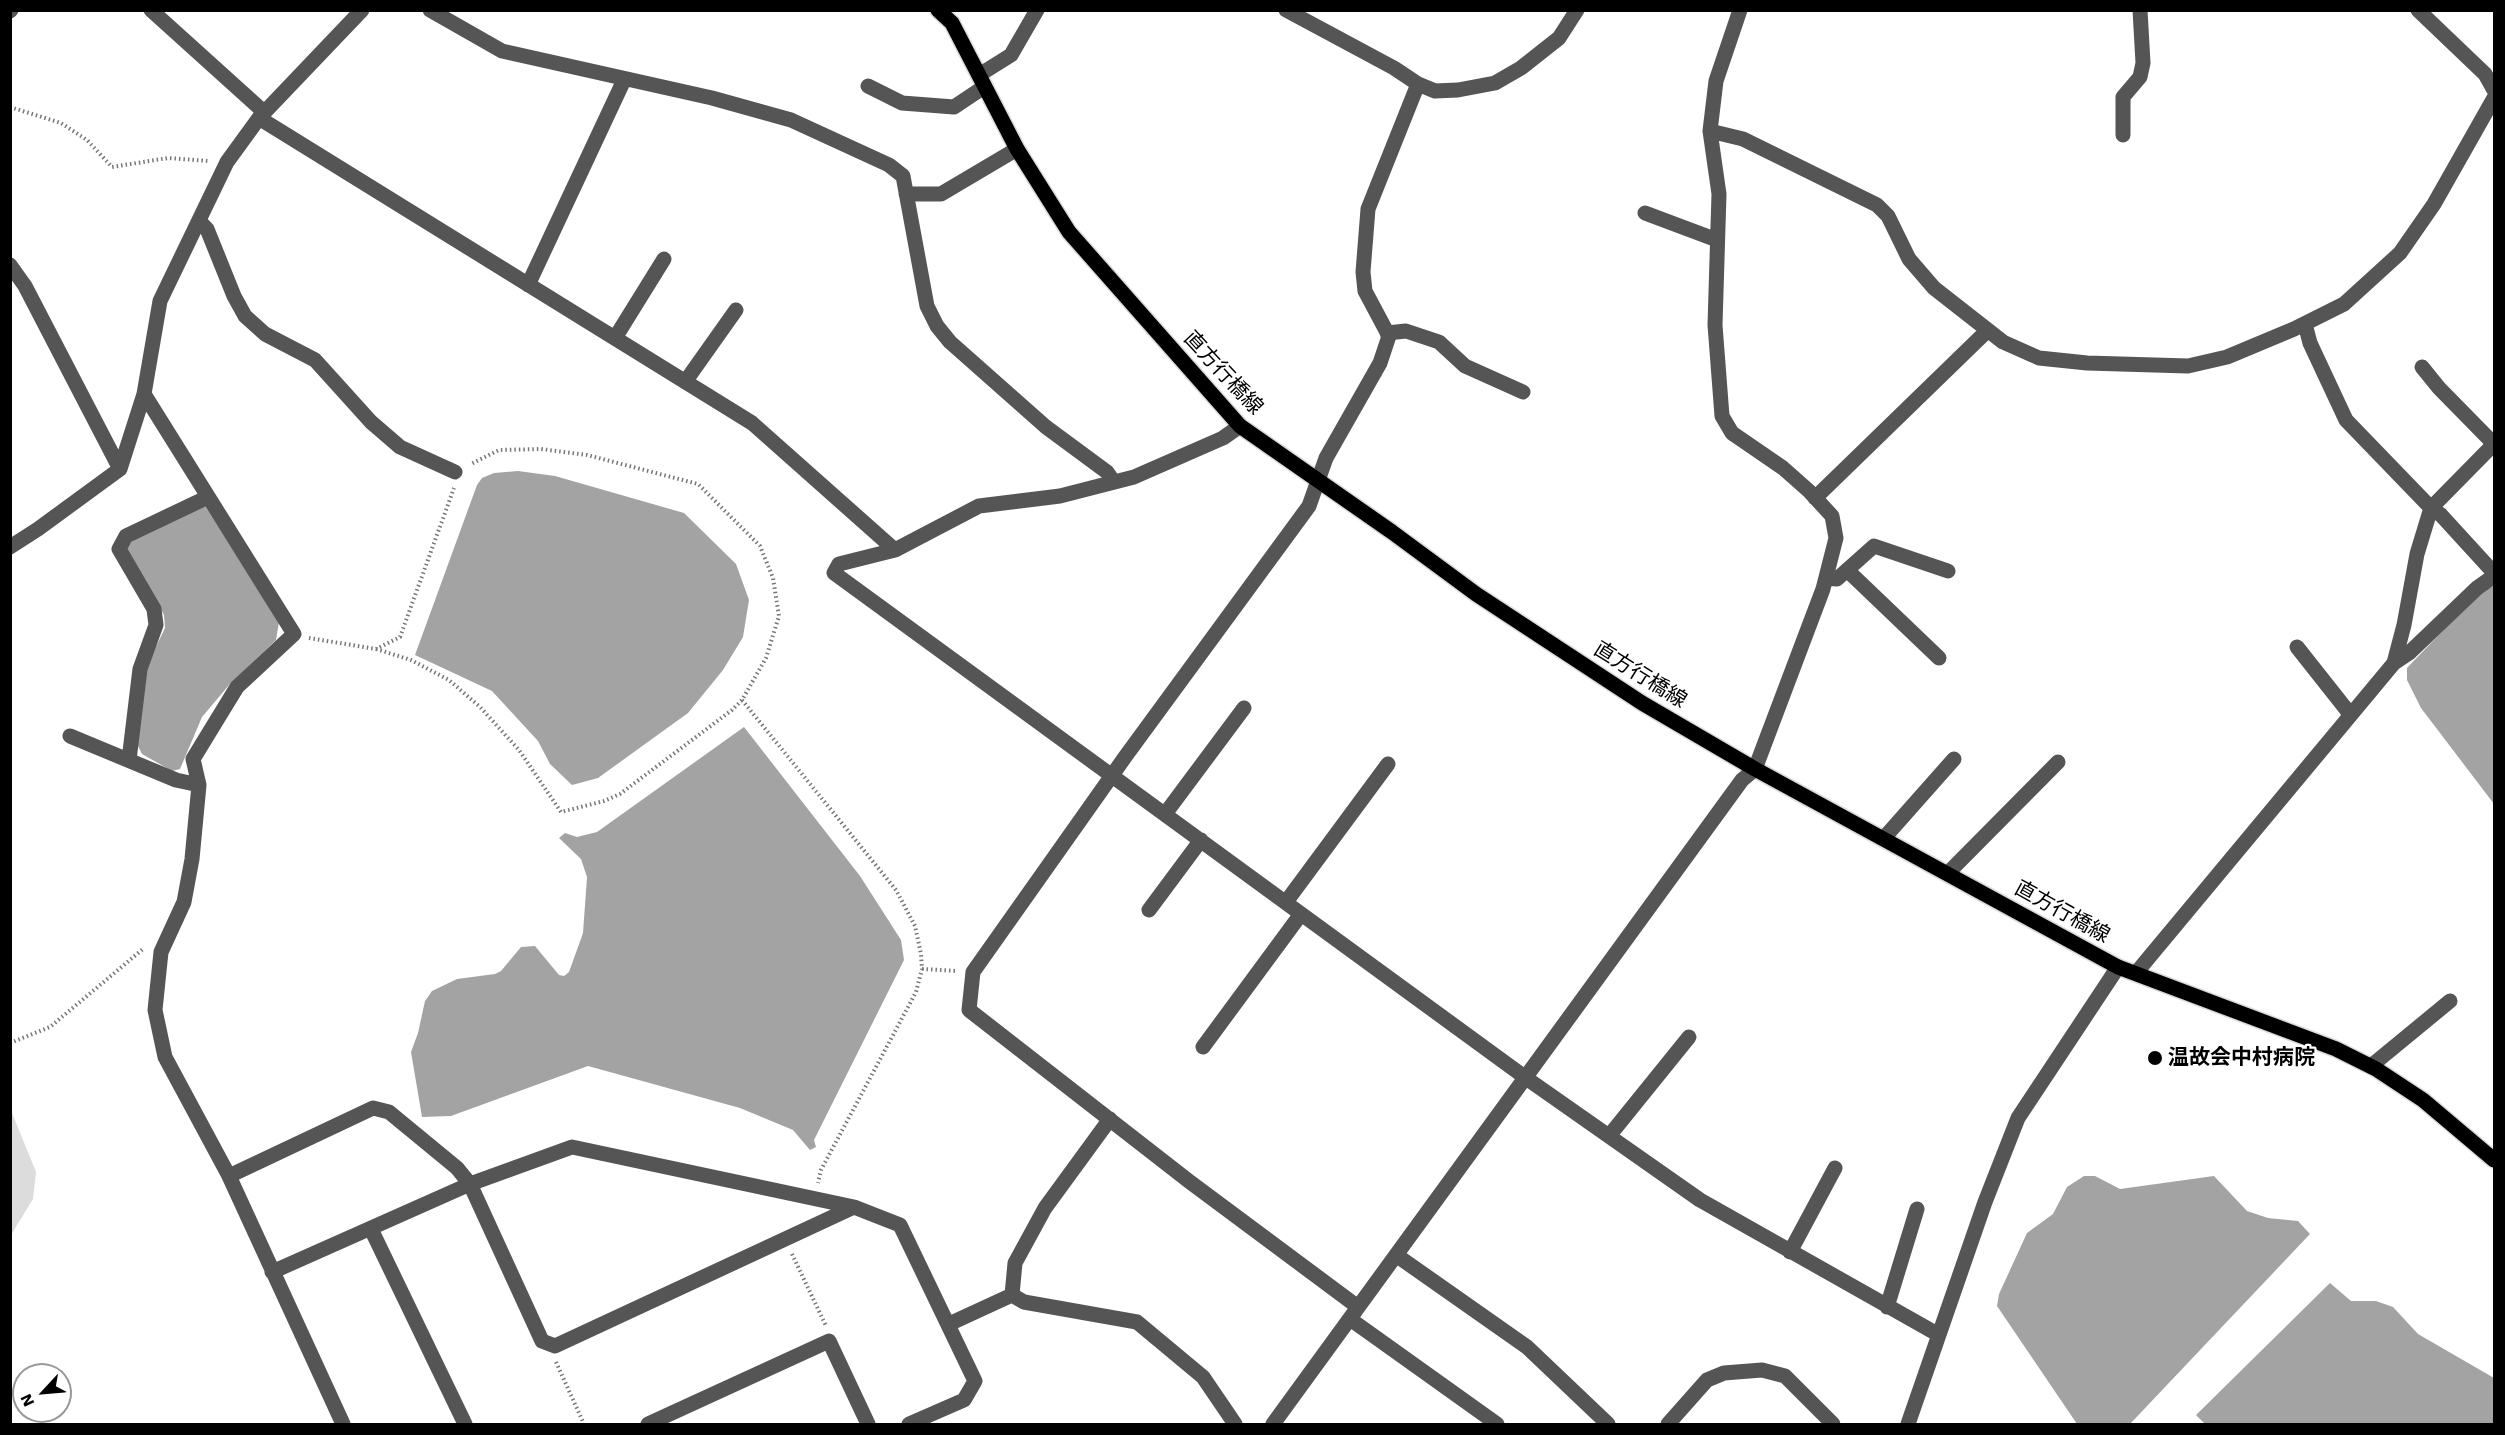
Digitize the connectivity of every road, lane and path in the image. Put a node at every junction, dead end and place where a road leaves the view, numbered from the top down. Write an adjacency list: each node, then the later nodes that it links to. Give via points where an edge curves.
1 (151, 10): 18 (street)
2 (362, 10): 18 (street)
3 (430, 10): 11 (street, via 502,51)
4 (938, 10): 12 (main road, 直方行橋線, via 952,23)
5 (1037, 10): 12 (street, via 1011,55)
6 (1286, 10): 13 (street)
7 (1578, 10): 13 (street, via 1559,38 1521,69 1495,83 1435,91)
8 (1740, 10): 19 (street, via 1716,81)
9 (2140, 10): 20 (street, via 2143,63 2140,77 2123,97)
10 (2418, 10): 15 (street, via 2485,74)
11 (624, 80): 23 (street, via 791,120 889,165 903,176); 29 (street)
12 (982, 81): 14 (street, via 954,106 902,103); 21 (main road, 直方行橋線)
13 (1418, 84): 33 (street, via 1368,209 1365,291)
14 (868, 86)
15 (2494, 90)
16 (2494, 98): 31 (street, via 2434,204 2400,252 2344,304)
17 (10, 107): 22 (path, via 61,123 87,140 112,167 168,158)
18 (262, 115): 22 (street); 29 (street)
19 (1710, 131): 26 (street, via 1719,194); 32 (street, via 1743,139 1877,205 1888,216 1909,259 1934,288)
20 (2123, 135)
21 (1017, 149): 23 (street, via 941,194); 39 (main road, 直方行橋線, via 1070,232)
22 (226, 162): 25 (street)
23 (906, 194): 43 (street, via 927,306 937,326 1046,427 1107,472)
24 (1645, 213): 26 (street)
25 (199, 221): 38 (street, via 160,301); 42 (street, via 207,229 245,316 265,334 315,360 371,422 400,447)
26 (1718, 240): 46 (street, via 1715,325 1722,416 1732,433 1782,468)
27 (664, 259): 34 (street)
28 (10, 265): 41 (street, via 25,286)
29 (528, 285): 34 (street)
30 (736, 310): 36 (street)
31 (2305, 324): 32 (street, via 2227,357 2188,366 2039,358 2003,342); 47 (street, via 2346,420)
32 (1988, 330): 46 (street)
33 (1387, 333): 37 (street, via 1406,331 1439,342 1466,366); 44 (street, via 1380,363 1326,458)
34 (615, 338): 36 (street)
35 (2422, 367): 40 (street)
36 (685, 382): 49 (street, via 752,423)
37 (1522, 392)
38 (144, 394): 41 (street); 45 (street)
39 (1240, 426): 43 (street, via 1223,438); 44 (main road, 直方行橋線)
40 (2494, 444): 47 (street)
41 (120, 469): 48 (street)
42 (454, 472): 56 (path, via 456,481 400,637); 59 (path, via 499,450 541,449 587,455 698,484 760,546 773,579 779,616 766,658)
43 (1114, 482): 49 (street, via 1059,496 979,506)
44 (1320, 482): 67 (main road, 直方行橋線, via 1476,594 1642,703); 68 (street, via 1309,506)
45 (208, 497): 54 (street); 64 (street, via 126,536 119,549 154,609 156,625 140,669)
46 (1815, 498): 53 (street, via 1832,516 1836,538)
47 (2431, 508): 52 (street); 58 (street)
48 (10, 547)
49 (895, 550): 68 (street, via 839,564 834,573)
50 (1847, 570): 51 (street, via 1874,546); 53 (street, via 1837,579); 57 (street)
51 (1948, 571)
52 (2494, 575): 58 (street)
53 (1826, 578): 67 (street)
54 (294, 634): 56 (path); 69 (street, via 237,687 193,759)
55 (2297, 647): 61 (street)
56 (376, 649): 59 (path, via 411,660 449,680 480,707 519,750 561,812 620,794)
57 (1939, 658)
58 (2394, 663): 61 (street)
59 (742, 700): 79 (path, via 896,890 915,926)
60 (1244, 708): 70 (street)
61 (2350, 714): 81 (street)
62 (70, 736): 64 (street)
63 (1954, 759): 71 (street)
64 (129, 760): 69 (street, via 176,780)
65 (2058, 762): 73 (street)
66 (1388, 764): 74 (street)
67 (1755, 769): 71 (main road, 直方行橋線); 87 (street, via 1742,780)
68 (1113, 775): 70 (street); 80 (street)
69 (199, 785): 77 (street, via 184,903)
70 (1165, 814): 72 (street)
71 (1884, 838): 73 (main road, 直方行橋線)
72 (1201, 840): 74 (street); 75 (street)
73 (1948, 873): 78 (main road, 直方行橋線)
74 (1286, 902): 76 (street)
75 (1149, 910)
76 (1301, 914): 85 (street); 87 (street)
77 (168, 937): 84 (path, via 151,942 50,1027); 92 (street, via 160,952 155,1010 165,1057)
78 (2118, 967): 81 (main road, 直方行橋線); 106 (street, via 2018,1118)
79 (922, 969): 80 (path); 94 (path, via 916,992 821,1170)
80 (973, 972): 88 (street, via 969,1010)
81 (2136, 973): 86 (main road, 直方行橋線, via 2336,1048)
82 (2450, 1001): 86 (street)
83 (1689, 1036): 89 (street)
84 (10, 1043)
85 (1203, 1047)
86 (2371, 1066): 90 (main road, 直方行橋線, via 2423,1100)
87 (1526, 1078): 89 (street); 100 (street)
88 (1110, 1119): 102 (street, via 1045,1208 1016,1263); 104 (street)
89 (1609, 1136): 99 (street, via 1700,1200)
90 (2494, 1160)
91 (1835, 1168): 99 (street)
92 (229, 1176): 93 (street, via 373,1108 389,1112 457,1168); 101 (street)
93 (470, 1184): 94 (street, via 572,1147); 97 (street); 108 (street, via 542,1341)
94 (815, 1198): 95 (street)
95 (854, 1207): 98 (street); 105 (street, via 900,1225)
96 (1917, 1209): 103 (street)
97 (371, 1229): 101 (street); 110 (street)
98 (785, 1239): 107 (path, via 828,1329); 108 (street)
99 (1790, 1251): 103 (street)
100 (1396, 1255): 104 (street); 118 (street, via 1527,1347)
101 (272, 1272): 109 (street)
102 (1012, 1295): 105 (street); 115 (street, via 1024,1302 1137,1322 1203,1377)
103 (1887, 1307): 106 (street)
104 (1354, 1313): 116 (street); 117 (street)
105 (949, 1324): 114 (street, via 975,1381 964,1400)
106 (1939, 1335): 121 (street)
107 (829, 1341): 112 (street); 113 (street)
108 (555, 1346): 111 (path, via 553,1356)
109 (343, 1425)
110 (465, 1425)
111 (584, 1425)
112 (648, 1425)
113 (868, 1425)
114 (909, 1425)
115 (1235, 1425)
116 (1273, 1425)
117 (1497, 1425)
118 (1608, 1425)
119 (1668, 1425): 120 (street, via 1707,1380 1724,1373 1762,1370 1785,1376)
120 (1833, 1425)
121 (1908, 1425)

